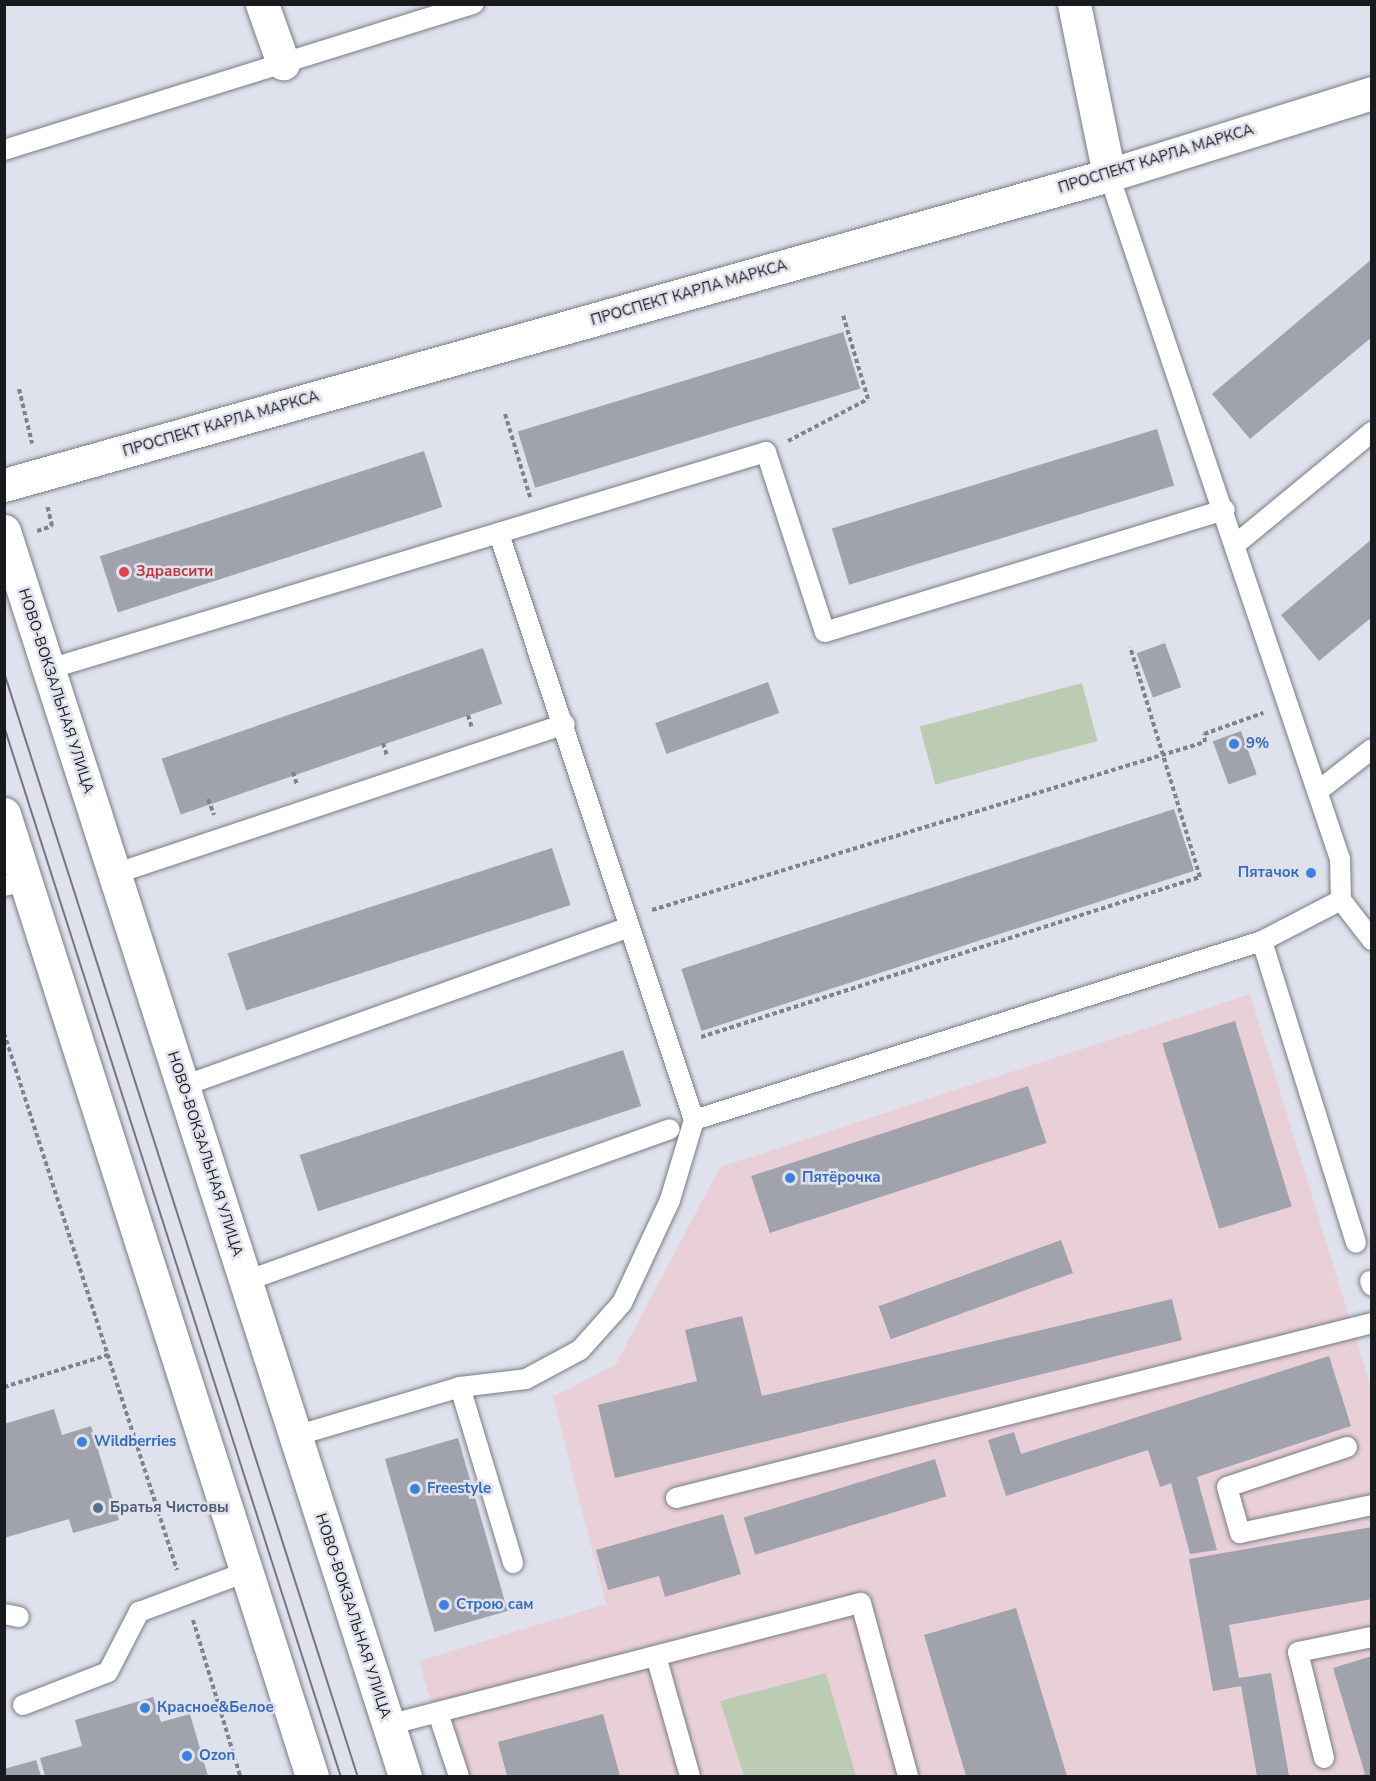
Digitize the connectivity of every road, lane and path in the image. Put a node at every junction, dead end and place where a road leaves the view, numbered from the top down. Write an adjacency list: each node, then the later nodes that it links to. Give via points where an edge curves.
1 (262, 4): 4 (main road)
2 (474, 4): 4 (lane)
3 (1074, 4): 7 (main road)
4 (283, 63): 6 (lane)
5 (1371, 93): 7 (main road, ПРОСПЕКТ КАРЛА МАРКСА)
6 (4, 150)
7 (1109, 175): 12 (main road, ПРОСПЕКТ КАРЛА МАРКСА); 13 (lane)
8 (843, 315): 11 (path, via 868,399)
9 (505, 414): 14 (path)
10 (1371, 432): 17 (lane)
11 (766, 452): 13 (lane, via 825,632); 14 (lane)
12 (4, 485)
13 (1225, 510): 17 (lane)
14 (537, 522): 16 (lane)
15 (4, 531): 19 (main road, НОВО-ВОКЗАЛЬНАЯ УЛИЦА)
16 (499, 534): 19 (lane); 21 (lane)
17 (1236, 544): 20 (lane)
18 (1130, 647): 23 (path)
19 (49, 669): 26 (main road, НОВО-ВОКЗАЛЬНАЯ УЛИЦА)
20 (1289, 703): 23 (path, via 1204,734 1205,742); 24 (lane)
21 (565, 724): 26 (lane); 30 (lane)
22 (1371, 749): 24 (lane)
23 (1164, 756): 29 (path); 34 (path, via 1200,877)
24 (1318, 791): 28 (lane, via 1340,859)
25 (4, 814): 27 (main road)
26 (114, 874): 35 (main road, НОВО-ВОКЗАЛЬНАЯ УЛИЦА)
27 (15, 884): 49 (main road)
28 (1341, 900): 31 (lane); 32 (lane)
29 (657, 908)
30 (629, 927): 35 (lane); 36 (lane)
31 (1371, 940)
32 (1262, 941): 36 (lane); 38 (lane)
33 (4, 1033): 41 (path)
34 (701, 1037)
35 (183, 1086): 39 (main road, НОВО-ВОКЗАЛЬНАЯ УЛИЦА)
36 (694, 1120): 43 (lane, via 670,1200 622,1303 580,1350 526,1379)
37 (670, 1129): 39 (lane)
38 (1356, 1243)
39 (246, 1281): 44 (main road, НОВО-ВОКЗАЛЬНАЯ УЛИЦА)
40 (1371, 1323): 46 (lane)
41 (108, 1354): 42 (path); 50 (path)
42 (4, 1387)
43 (460, 1387): 44 (lane); 48 (lane)
44 (295, 1436): 55 (main road, НОВО-ВОКЗАЛЬНАЯ УЛИЦА)
45 (1347, 1447): 47 (lane, via 1227,1487 1240,1533)
46 (676, 1498)
47 (1371, 1505)
48 (513, 1563)
49 (246, 1572): 50 (lane); 58 (main road)
50 (185, 1595): 53 (lane, via 139,1612 108,1672); 57 (path)
51 (1371, 1637): 56 (lane, via 1298,1652)
52 (656, 1656): 54 (lane); 61 (lane); 62 (lane, via 861,1603)
53 (23, 1705)
54 (438, 1713): 55 (lane); 60 (lane)
55 (388, 1725): 59 (main road, НОВО-ВОКЗАЛЬНАЯ УЛИЦА)
56 (1324, 1758)
57 (240, 1776)
58 (312, 1776)
59 (405, 1776)
60 (459, 1776)
61 (690, 1776)
62 (908, 1776)

